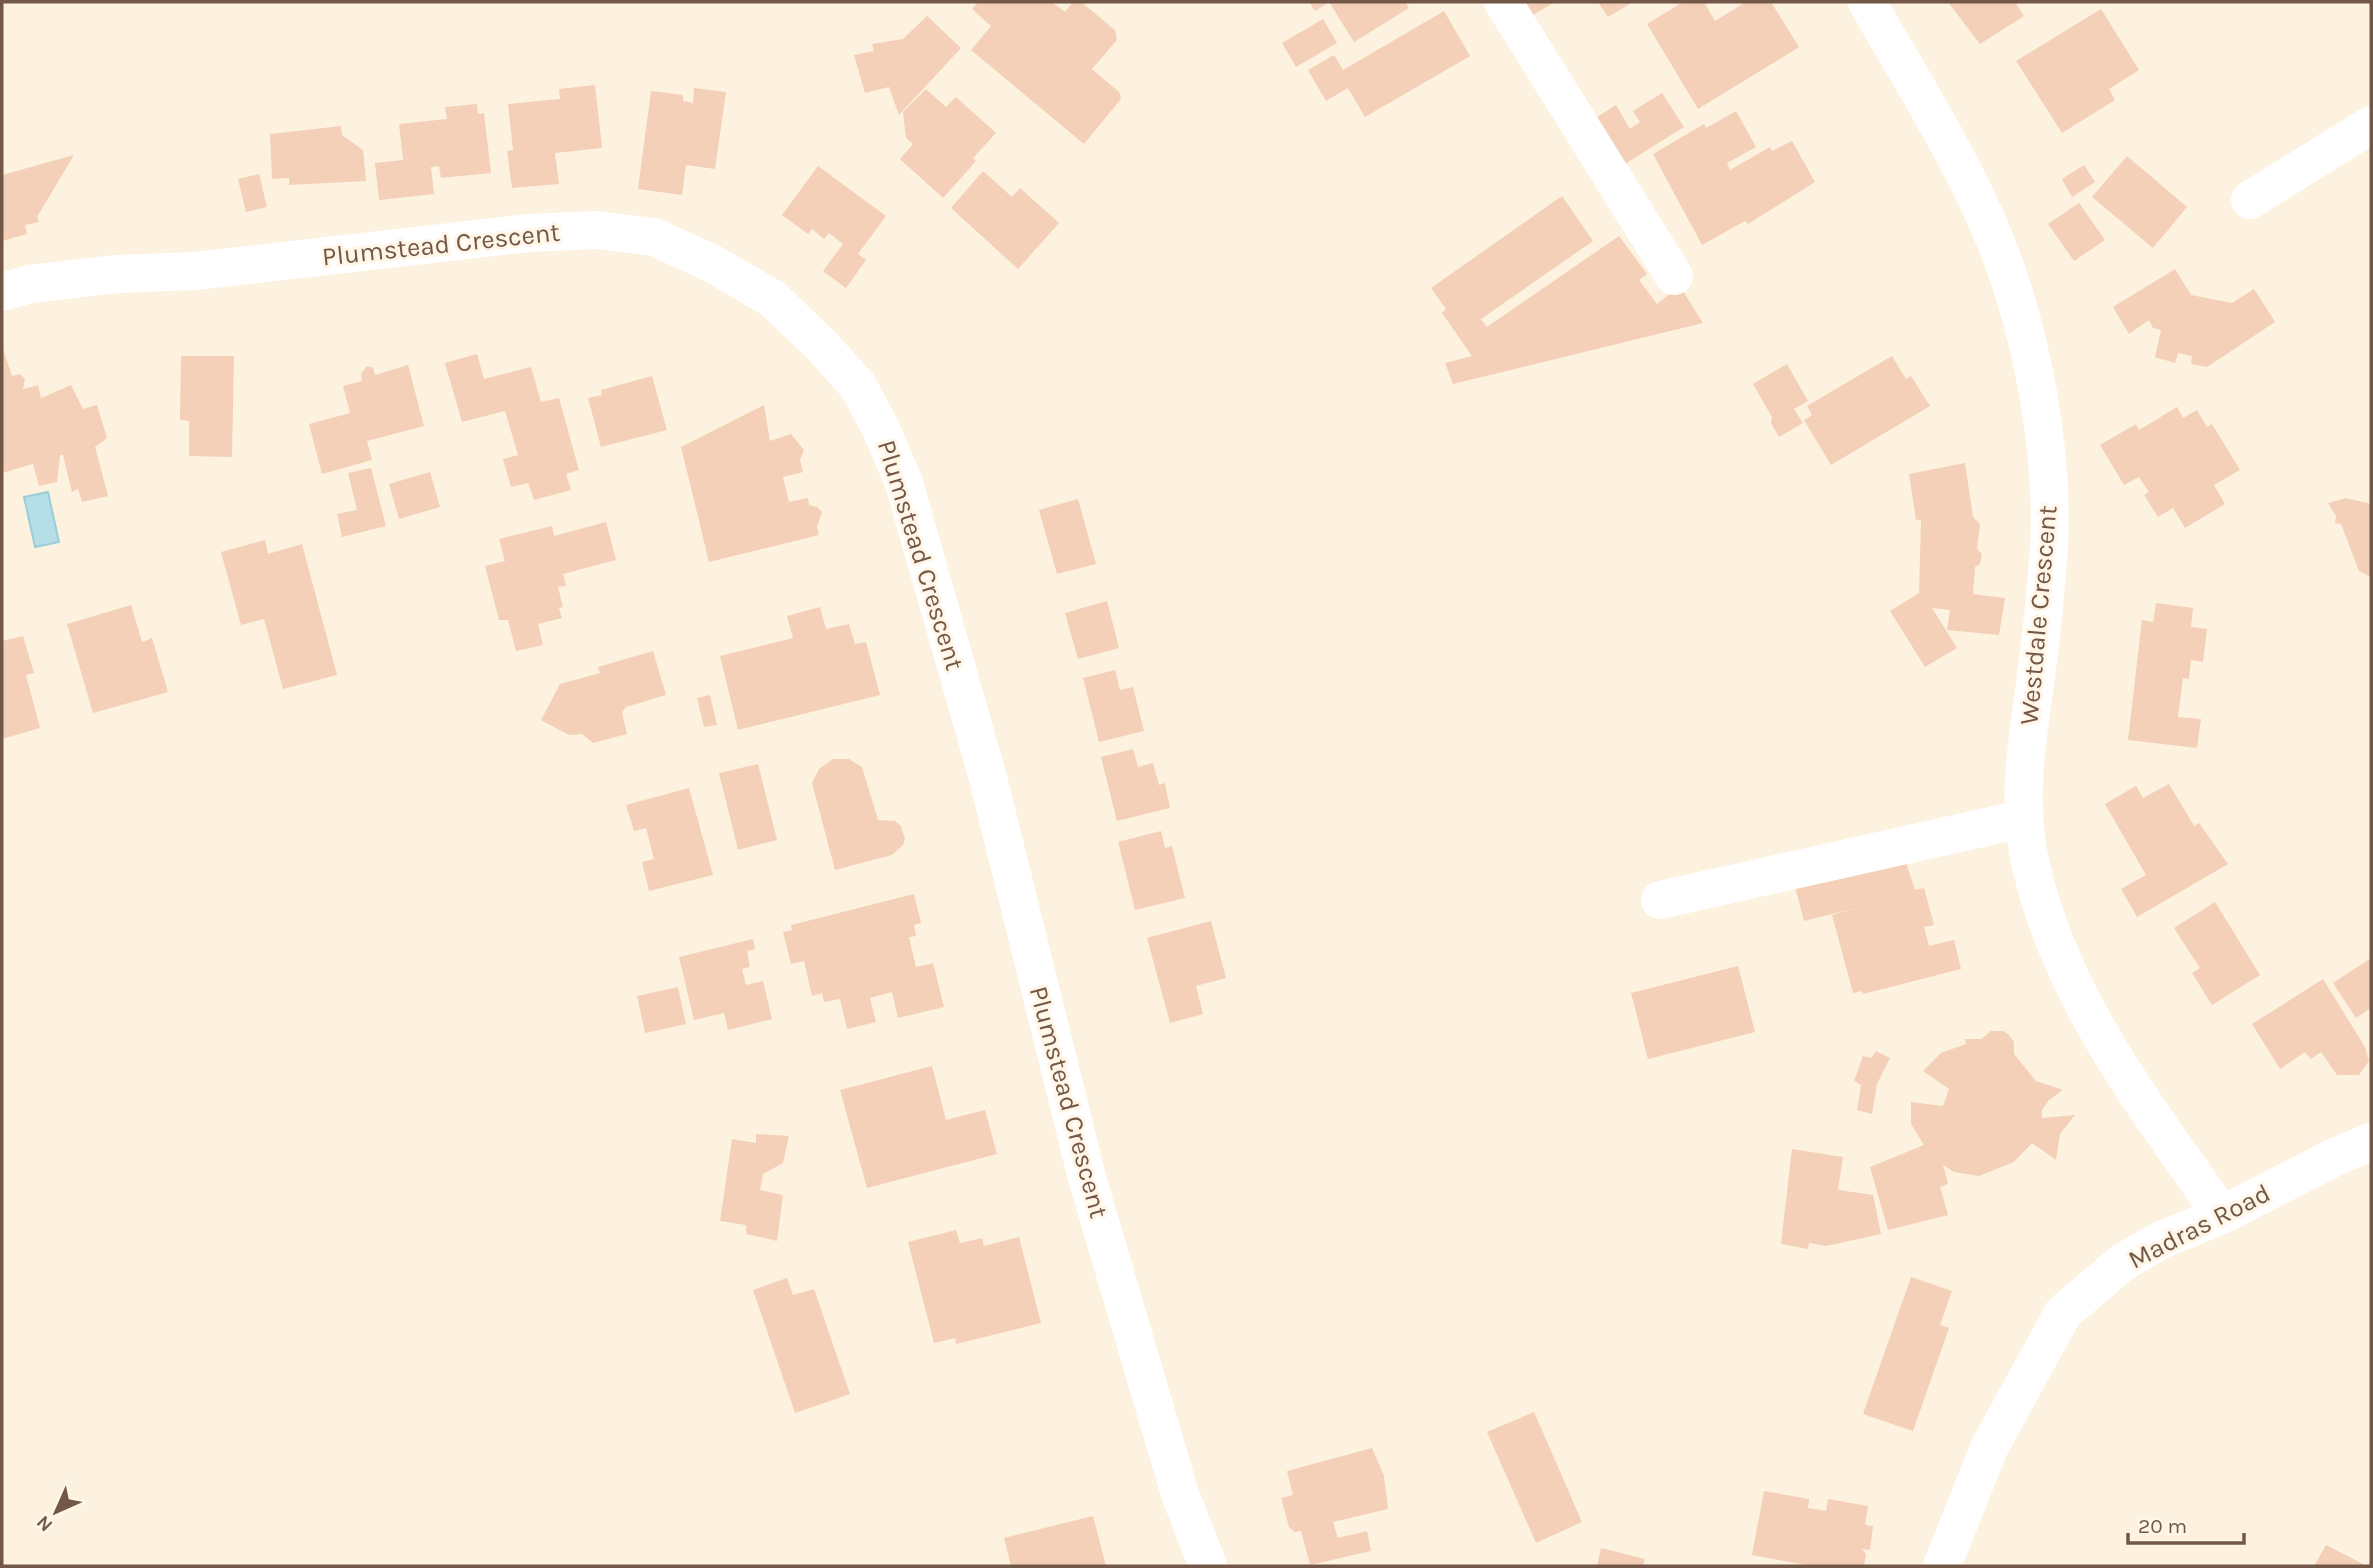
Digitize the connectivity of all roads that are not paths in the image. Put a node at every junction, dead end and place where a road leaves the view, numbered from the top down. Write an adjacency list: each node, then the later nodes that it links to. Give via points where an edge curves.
1 (1503, 2): 5 (street)
2 (1867, 2): 7 (street, Westdale Crescent, via 1942,134 1997,245 2038,401 2047,456 2049,544)
3 (2371, 125): 4 (street)
4 (2250, 200)
5 (1674, 276)
6 (2, 292): 11 (street, Plumstead Crescent, via 30,284 117,274 194,271 528,233 597,230 654,237 713,264 773,299 822,346 858,386 904,483 988,778 1087,1178 1180,1494)
7 (2022, 819): 8 (street); 10 (street, Westdale Crescent, via 2044,914 2066,967 2113,1059)
8 (1660, 900)
9 (2371, 1142): 10 (street, Madras Road)
10 (2222, 1215): 12 (street, Madras Road, via 2161,1240 2123,1262 2063,1312 1989,1448)
11 (1208, 1566)
12 (1942, 1566)

